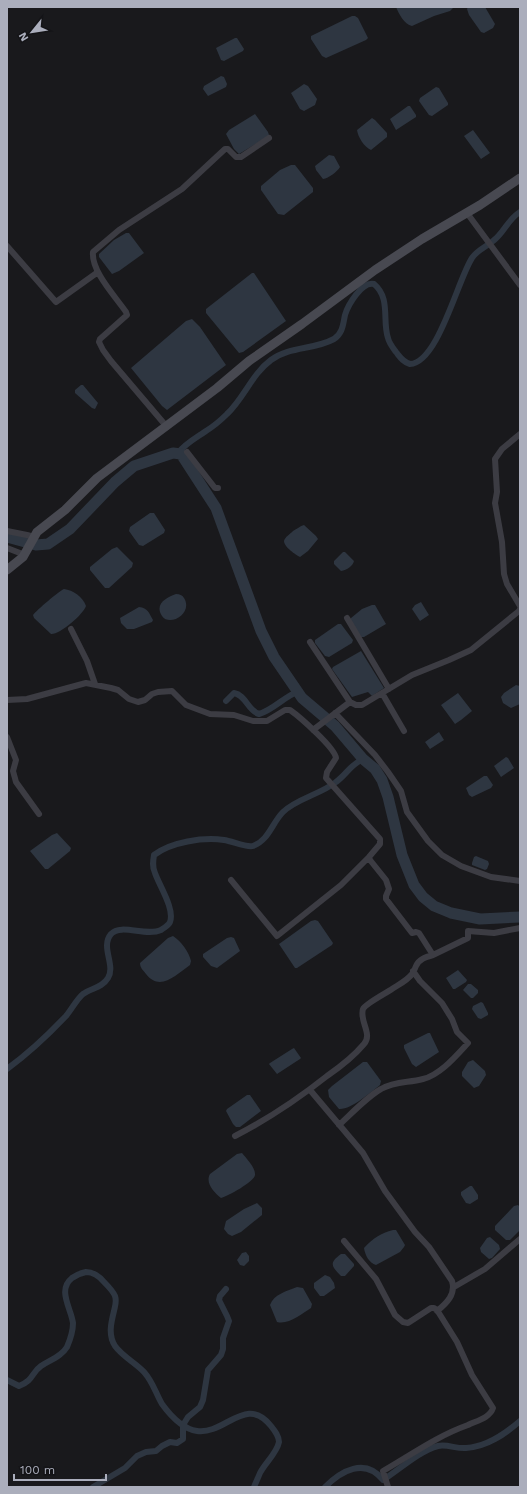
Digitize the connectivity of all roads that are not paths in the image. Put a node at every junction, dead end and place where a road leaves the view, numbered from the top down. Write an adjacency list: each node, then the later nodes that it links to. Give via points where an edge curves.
1 (269, 138): 5 (street, via 241,157 226,148 182,189 119,230 94,252)
2 (520, 178): 3 (street)
3 (467, 213): 6 (street); 7 (street, via 369,273 260,352)
4 (7, 246): 5 (street, via 56,302)
5 (98, 272): 7 (street, via 127,315 100,339 100,346)
6 (520, 286)
7 (167, 427): 12 (street, via 103,473 61,514 37,532)
8 (520, 434): 16 (street, via 502,449 495,459 495,503 502,542 504,574)
9 (187, 452): 10 (street, via 214,488)
10 (218, 488)
11 (7, 531): 12 (street)
12 (34, 538): 14 (street)
13 (7, 548): 14 (street)
14 (26, 554): 15 (street)
15 (7, 570)
16 (520, 606)
17 (520, 609): 22 (street, via 471,650 412,675)
18 (347, 618): 22 (street)
19 (71, 629): 21 (street)
20 (310, 642): 25 (street)
21 (95, 684): 24 (street, via 86,683 27,699); 27 (street, via 118,690 128,699 138,702 158,692 172,691 186,705 210,714 234,715 253,721 267,720 284,710 290,710)
22 (389, 690): 23 (street)
23 (382, 693): 25 (street, via 362,705); 28 (street)
24 (7, 700)
25 (350, 702): 26 (street)
26 (333, 715): 27 (street); 33 (street, via 375,755 400,791 407,812 428,841 442,855 461,866 491,877)
27 (313, 730): 31 (street, via 336,756 327,772 327,780 380,839 380,844)
28 (404, 731)
29 (7, 737): 30 (street, via 16,760 13,771 16,782)
30 (39, 814)
31 (369, 857): 32 (street, via 341,885 277,936); 35 (street, via 386,880 389,889 386,896 388,902 409,931 419,933)
32 (231, 880)
33 (520, 881)
34 (520, 928): 35 (street, via 494,933 468,931 468,938)
35 (433, 955): 36 (street, via 424,957)
36 (413, 971): 37 (street, via 363,1008 362,1015 368,1038 365,1043 340,1067); 38 (street, via 442,1003 457,1032 468,1043 450,1063 429,1077 395,1083 380,1089)
37 (310, 1090): 38 (street); 39 (street, via 262,1122)
38 (339, 1125): 42 (street, via 363,1153 386,1191 429,1247)
39 (235, 1136)
40 (520, 1240): 42 (street, via 485,1269)
41 (344, 1241): 43 (street, via 376,1279 395,1315 403,1322 408,1323 431,1308)
42 (454, 1287): 43 (street, via 449,1299)
43 (437, 1311): 44 (street, via 493,1408 492,1412 422,1447 383,1472)
44 (388, 1485)

